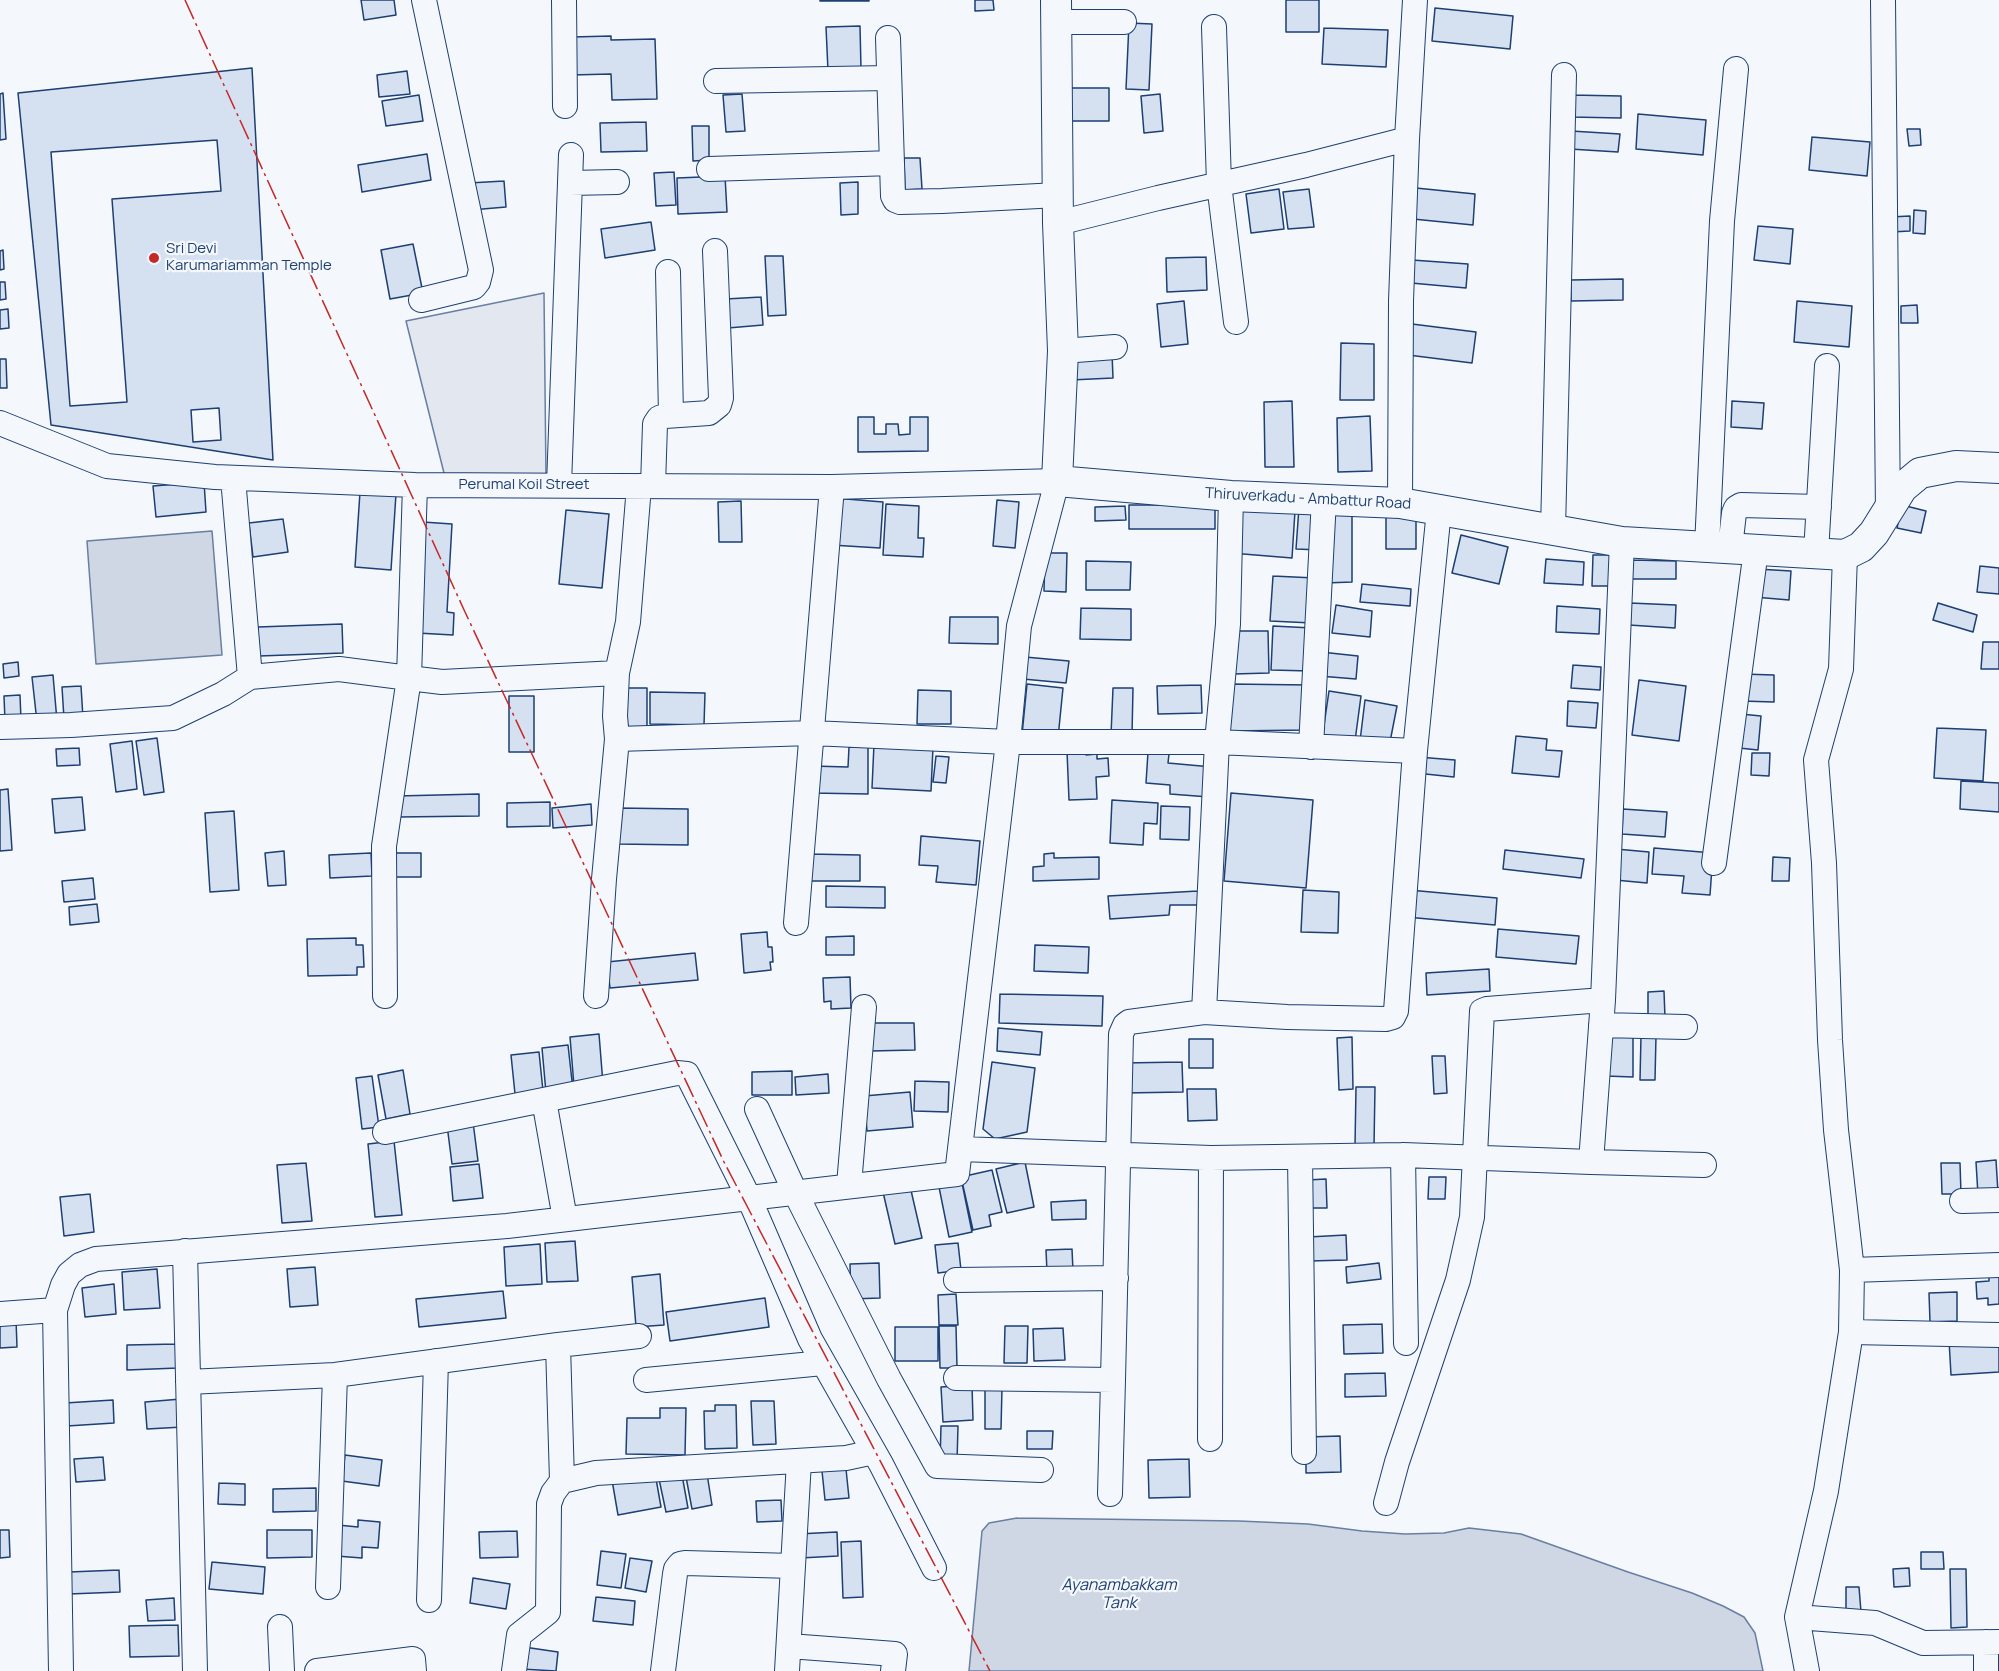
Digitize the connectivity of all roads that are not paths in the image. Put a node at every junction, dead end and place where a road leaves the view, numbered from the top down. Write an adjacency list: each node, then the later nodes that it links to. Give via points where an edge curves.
1 (424, 0): 24 (street, via 481,270 474,287)
2 (564, 0): 13 (street)
3 (1415, 0): 14 (street)
4 (1882, 0): 43 (street)
5 (1056, 11): 6 (street); 21 (main road)
6 (1124, 22)
7 (1214, 27): 20 (street)
8 (888, 38): 11 (street)
9 (1736, 69): 46 (street, via 1722,221)
10 (1563, 75): 44 (street)
11 (889, 78): 12 (street); 16 (street)
12 (716, 81)
13 (565, 106)
14 (1407, 139): 20 (street); 40 (street)
15 (571, 155): 19 (street)
16 (892, 163): 17 (street); 21 (street, via 893,196 900,202)
17 (709, 169)
18 (617, 182): 19 (street)
19 (570, 183): 35 (street)
20 (1219, 184): 21 (street); 25 (street)
21 (1058, 209): 27 (main road)
22 (715, 251): 29 (street, via 721,398 709,413)
23 (668, 272): 29 (street)
24 (421, 300)
25 (1236, 322)
26 (1115, 347): 27 (street)
27 (1063, 351): 33 (main road)
28 (1827, 366): 41 (street)
29 (671, 415): 36 (street, via 659,418 655,424)
30 (0, 423): 32 (street, Perumal Koil Street, via 107,466)
31 (1999, 468): 43 (main road, via 1956,466 1920,473 1902,488)
32 (233, 478): 34 (street, Perumal Koil Street); 49 (street)
33 (1057, 481): 37 (street, Perumal Koil Street); 38 (main road, Thiruverkadu - Ambattur Road); 54 (street, via 1019,626)
34 (415, 485): 35 (street, Perumal Koil Street); 50 (street)
35 (559, 485): 36 (street, Perumal Koil Street)
36 (646, 486): 37 (street, Perumal Koil Street); 48 (street)
37 (832, 487): 52 (street)
38 (1231, 496): 39 (main road, Thiruverkadu - Ambattur Road); 55 (street, via 1228,624)
39 (1324, 499): 40 (main road, Thiruverkadu - Ambattur Road); 56 (street)
40 (1400, 503): 42 (main road, Thiruverkadu - Ambattur Road)
41 (1819, 507): 46 (street, via 1741,505 1734,513); 47 (street)
42 (1439, 510): 44 (main road, Thiruverkadu - Ambattur Road); 57 (street)
43 (1888, 514): 47 (main road, via 1861,546)
44 (1553, 530): 45 (main road, Thiruverkadu - Ambattur Road)
45 (1622, 542): 46 (main road, Thiruverkadu - Ambattur Road); 62 (street)
46 (1731, 548): 47 (main road, Thiruverkadu - Ambattur Road); 58 (street)
47 (1831, 554): 86 (street, via 1841,669 1816,760 1836,1130)
48 (617, 673): 50 (street, via 442,682); 53 (street)
49 (250, 676): 50 (street, via 339,669); 51 (street, via 173,718)
50 (409, 678): 60 (street, via 384,846)
51 (0, 727)
52 (812, 733): 53 (street); 54 (street); 59 (street)
53 (617, 739): 61 (street)
54 (1008, 742): 55 (street); 70 (street)
55 (1218, 742): 56 (street); 64 (street)
56 (1311, 747): 57 (street)
57 (1415, 751): 64 (street, via 1394,1017 1386,1020)
58 (1714, 863)
59 (796, 923)
60 (385, 996)
61 (596, 996)
62 (1603, 1000): 65 (street); 75 (street, via 1482,1011)
63 (864, 1007): 78 (street)
64 (1204, 1012): 71 (street, via 1129,1022 1122,1028)
65 (1601, 1025): 66 (street); 76 (street)
66 (1685, 1027)
67 (544, 1100): 69 (street); 80 (street, via 687,1074); 83 (street)
68 (757, 1109): 79 (street)
69 (385, 1132)
70 (960, 1149): 71 (street); 78 (street, via 957,1174)
71 (1118, 1155): 74 (street); 87 (street)
72 (1403, 1155): 73 (street); 75 (street); 94 (street)
73 (1300, 1156): 74 (street); 105 (street)
74 (1211, 1158): 103 (street)
75 (1476, 1159): 76 (street); 110 (street, via 1472,1217 1458,1280)
76 (1591, 1162): 77 (street)
77 (1704, 1165)
78 (849, 1185): 79 (street)
79 (795, 1192): 80 (street); 107 (street, via 937,1466)
80 (749, 1198): 83 (street); 97 (street)
81 (1999, 1200): 82 (street)
82 (1962, 1201)
83 (565, 1219): 84 (street)
84 (185, 1251): 89 (street, via 96,1259 80,1265 69,1274); 102 (street)
85 (1999, 1265): 86 (street)
86 (1852, 1270): 91 (street)
87 (1116, 1278): 88 (street); 101 (street)
88 (956, 1280)
89 (55, 1310): 90 (street); 119 (street)
90 (0, 1314)
91 (1851, 1332): 92 (street); 115 (street, via 1826,1491)
92 (1999, 1335)
93 (639, 1336): 95 (street)
94 (1406, 1343)
95 (558, 1345): 96 (street); 108 (street)
96 (436, 1361): 98 (street); 114 (street)
97 (823, 1363): 100 (street); 104 (street)
98 (335, 1375): 102 (street); 113 (street)
99 (956, 1378): 101 (street)
100 (646, 1380)
101 (1113, 1380): 109 (street)
102 (188, 1382): 120 (street)
103 (1210, 1439)
104 (874, 1452): 106 (street); 112 (street)
105 (1304, 1452)
106 (799, 1461): 108 (street, via 596,1473); 111 (street)
107 (1041, 1470)
108 (562, 1482): 124 (street, via 549,1504 548,1612 519,1635)
109 (1110, 1494)
110 (1386, 1503)
111 (793, 1566): 118 (street); 125 (street, via 680,1564 675,1574)
112 (934, 1568)
113 (328, 1587)
114 (429, 1600)
115 (1797, 1617): 117 (street, via 1875,1623 1923,1643); 128 (street)
116 (280, 1626): 121 (street)
117 (1993, 1642): 129 (street)
118 (789, 1646): 126 (street); 127 (street, via 895,1654)
119 (61, 1671)
120 (195, 1671)
121 (282, 1671)
122 (317, 1671): 123 (street, via 413,1659)
123 (414, 1671)
124 (514, 1671)
125 (663, 1671)
126 (787, 1671)
127 (894, 1671)
128 (1807, 1671)
129 (1986, 1671)

